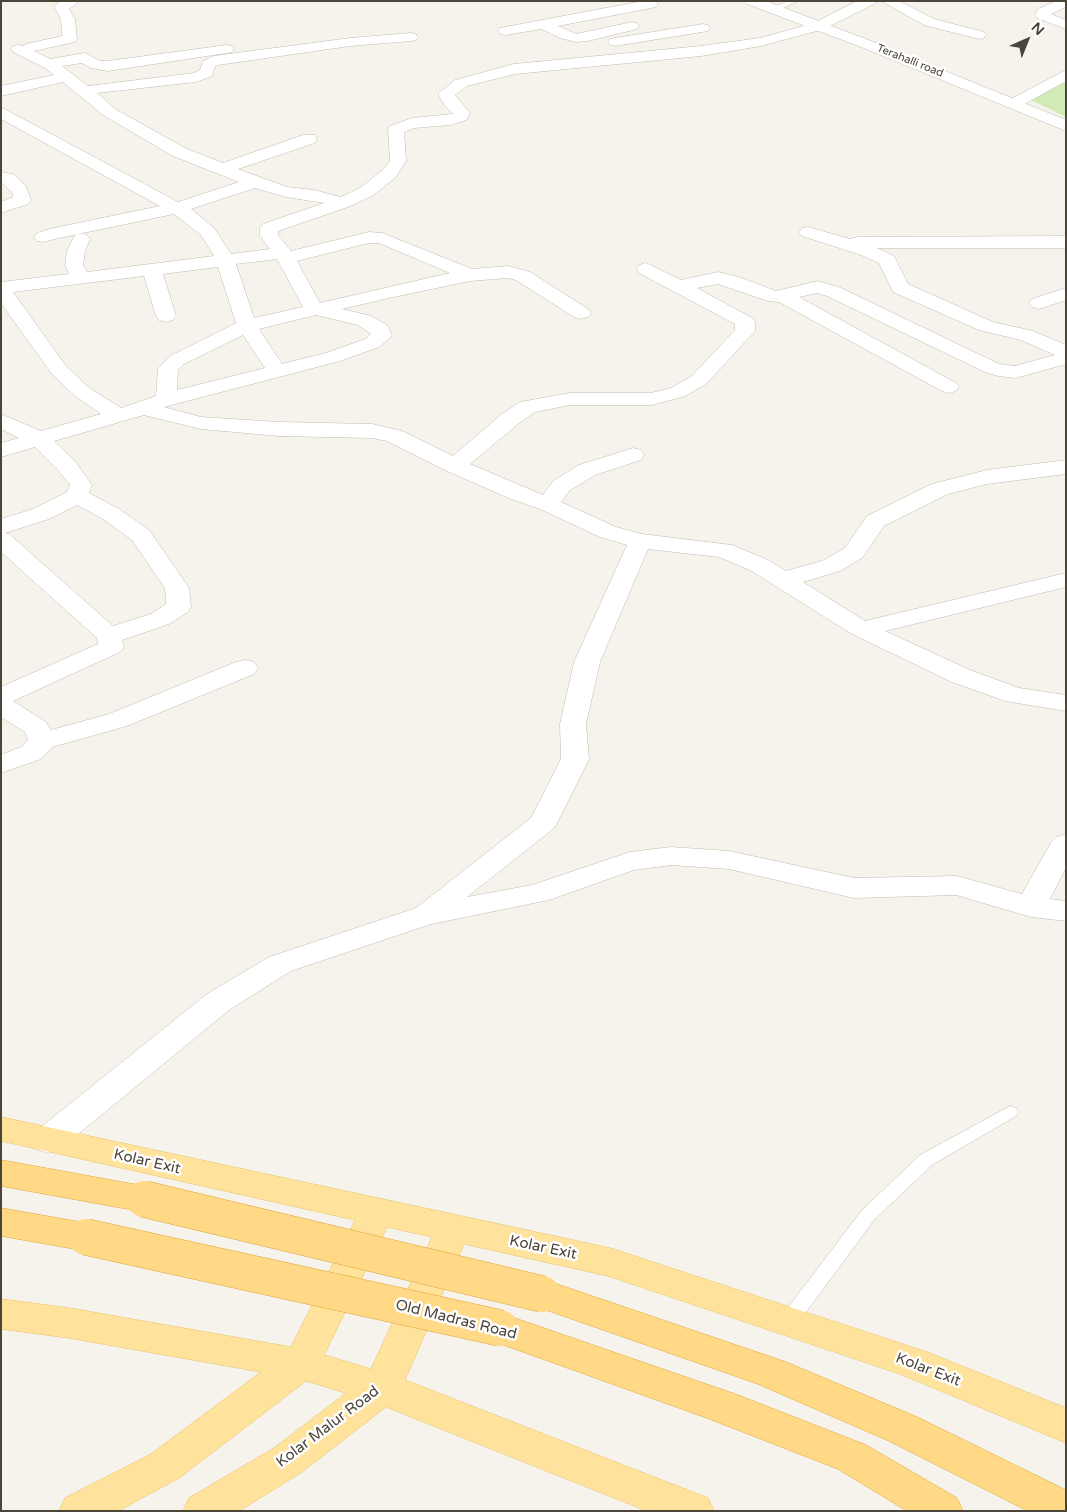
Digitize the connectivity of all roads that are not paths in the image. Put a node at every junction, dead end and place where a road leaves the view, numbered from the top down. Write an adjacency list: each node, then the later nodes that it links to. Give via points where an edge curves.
1 (73, 1): 20 (street, via 61,7 68,19 70,40)
2 (752, 1): 8 (street, Terahalli road)
3 (795, 1): 8 (lane)
4 (869, 1): 12 (street)
5 (888, 1): 15 (street, via 929,22)
6 (1059, 4): 11 (street, via 1042,15)
7 (659, 8): 10 (street); 13 (street)
8 (774, 9): 12 (street, Terahalli road)
9 (650, 22): 17 (street)
10 (544, 24): 14 (street); 17 (street, via 565,35)
11 (1066, 25)
12 (819, 26): 19 (street, via 762,42); 30 (street, Terahalli road)
13 (703, 28): 18 (street); 19 (street)
14 (505, 31)
15 (979, 35)
16 (410, 37): 22 (street)
17 (588, 37): 18 (street)
18 (604, 43): 23 (street); 25 (street, via 531,55 512,62)
19 (738, 45): 23 (street)
20 (18, 49): 21 (street); 24 (street)
21 (1, 53)
22 (268, 54): 24 (street, via 262,47 253,46 108,66 96,65 85,58); 29 (street, via 214,61 208,64 207,73 196,77)
23 (637, 57): 25 (street)
24 (48, 64): 27 (street)
25 (514, 69): 37 (street, via 452,88 446,94 462,113 460,117 412,123 396,129 398,161 390,173 366,192)
26 (1066, 75): 30 (street)
27 (67, 78): 28 (street); 29 (street)
28 (1, 91)
29 (85, 91): 34 (street, via 109,112 179,152)
30 (1014, 104): 32 (street, Terahalli road)
31 (1, 112): 39 (street)
32 (1066, 126)
33 (309, 139): 34 (street)
34 (222, 169): 36 (street)
35 (1, 177): 38 (street, via 7,178 20,190 22,200)
36 (255, 182): 37 (street); 39 (street)
37 (342, 204): 45 (street, via 269,228 269,236)
38 (1, 208)
39 (177, 208): 41 (street); 46 (street, via 208,232)
40 (808, 232): 44 (street)
41 (43, 237)
42 (82, 239): 50 (street, via 74,265)
43 (1066, 242): 44 (street)
44 (844, 243): 60 (street, via 887,260 900,288 986,326)
45 (284, 256): 46 (street); 49 (street, via 364,232); 56 (street)
46 (226, 261): 48 (street); 59 (street)
47 (646, 269): 51 (street)
48 (152, 270): 50 (street); 58 (street)
49 (470, 275): 56 (street); 57 (street, via 508,272 523,276)
50 (81, 278): 52 (street)
51 (679, 286): 54 (street, via 718,278 732,280 767,295); 71 (street, via 745,322 744,330 699,380 678,392 652,398 570,398 528,407)
52 (1, 288): 66 (street, via 59,370 80,391)
53 (1066, 294): 55 (street)
54 (783, 296): 61 (street, via 818,287 834,292 1005,372); 63 (street)
55 (1039, 303)
56 (314, 309): 59 (street); 62 (street, via 364,320 380,329 382,336 333,357)
57 (581, 313)
58 (166, 316)
59 (247, 326): 62 (street); 64 (street, via 177,360 168,369)
60 (1060, 345)
61 (1066, 358)
62 (277, 371): 64 (street)
63 (949, 386)
64 (166, 399): 65 (street)
65 (143, 408): 66 (street); 71 (street, via 201,423 372,431 394,436)
66 (117, 416): 68 (street)
67 (1, 420): 68 (street)
68 (39, 439): 69 (street); 73 (street, via 66,465 81,486)
69 (1, 450)
70 (633, 455): 74 (street, via 587,470 561,486)
71 (455, 466): 74 (street)
72 (1066, 467): 78 (street, via 987,477 940,490 875,521 854,553 831,566)
73 (77, 496): 75 (street, via 41,514); 81 (street, via 111,514 141,536 178,588 179,607 160,619)
74 (548, 504): 77 (street, via 608,532)
75 (1, 527)
76 (1, 539): 81 (street)
77 (640, 541): 78 (street, via 724,550 759,565); 91 (street, via 587,662 573,724 575,759 543,823)
78 (782, 580): 80 (street)
79 (1066, 580): 80 (street)
80 (861, 629): 84 (street, via 970,679 1014,695)
81 (109, 636): 83 (street, via 111,646 98,654)
82 (245, 668): 86 (street, via 118,720)
83 (1, 697)
84 (1066, 703)
85 (1, 705): 86 (street, via 36,728)
86 (42, 741): 87 (street, via 31,753)
87 (1, 765)
88 (1066, 843): 89 (street)
89 (1031, 907): 90 (street); 91 (street, via 957,885 854,888 729,860 671,856 630,861 538,893)
90 (1066, 911)
91 (426, 915): 94 (street, via 280,964 218,1002)
92 (1010, 1112): 100 (lane, via 926,1160 868,1215)
93 (1, 1129): 94 (main road, Kolar Exit)
94 (48, 1140): 96 (main road, Kolar Exit)
95 (1, 1173): 104 (highway, bridge, via 144,1199 542,1294 772,1373 903,1429)
96 (376, 1212): 98 (main road, Kolar Exit); 101 (main road)
97 (1, 1222): 108 (highway, Old Madras Road, bridge, via 86,1237 500,1328 721,1406 852,1457)
98 (454, 1229): 100 (main road, Kolar Exit, via 610,1262); 102 (main road, Kolar Malur Road)
99 (1, 1314): 101 (main road)
100 (788, 1322): 103 (main road, Kolar Exit, via 913,1363)
101 (301, 1364): 102 (main road); 105 (main road, via 165,1466)
102 (382, 1388): 106 (main road, Kolar Malur Road, via 288,1460); 107 (main road)
103 (1062, 1423)
104 (1066, 1510)
105 (79, 1511)
106 (203, 1511)
107 (694, 1511)
108 (942, 1511)

